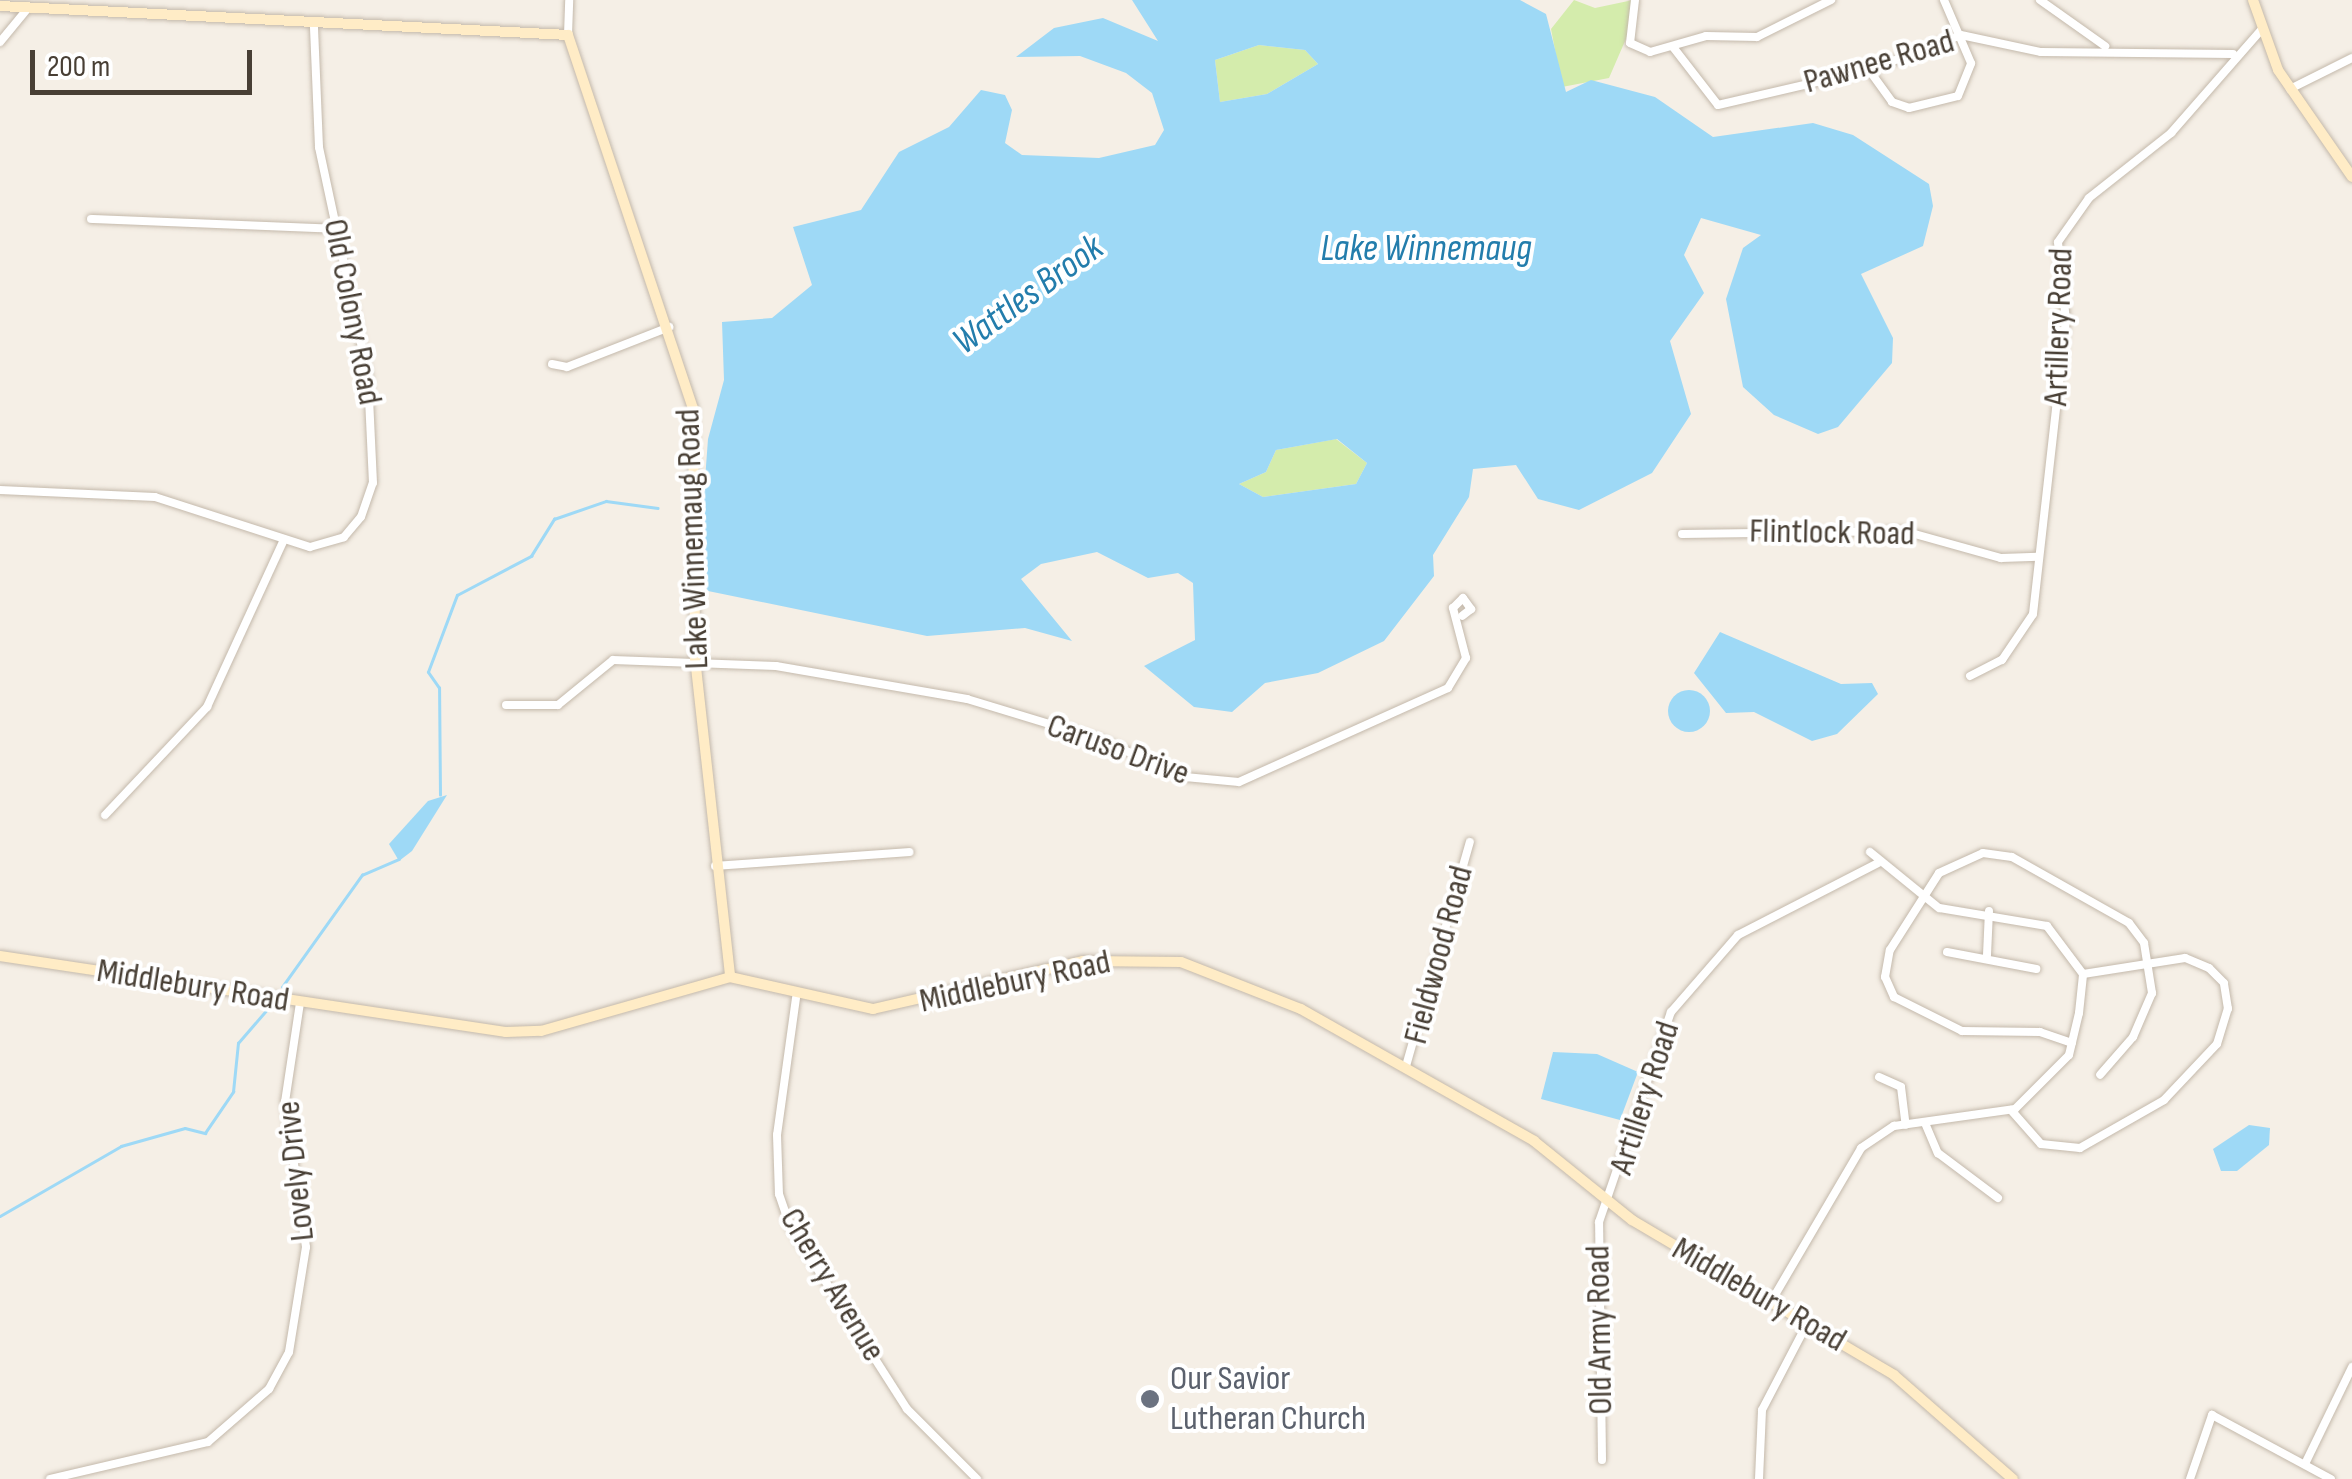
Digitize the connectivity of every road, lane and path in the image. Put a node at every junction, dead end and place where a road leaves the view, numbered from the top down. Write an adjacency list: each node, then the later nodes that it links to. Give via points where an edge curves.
1 (569, 0): 12 (street, Lake Winnemaug Road)
2 (1635, 0): 15 (street, via 1630,43 1650,52)
3 (1831, 0): 15 (street, via 1757,37 1706,36)
4 (1944, 0): 11 (street)
5 (2040, 0): 14 (street)
6 (2254, 0): 10 (street)
7 (0, 6): 8 (street)
8 (28, 8): 9 (street); 13 (street)
9 (314, 26): 12 (street); 22 (street, Old Colony Road, via 314,111)
10 (2262, 29): 16 (street, Artillery Road); 19 (street)
11 (1961, 34): 14 (street, Pawnee Road, via 2040,52); 18 (street, Pawnee Road); 18 (street, via 1971,63 1958,96 1909,108 1892,102)
12 (568, 35): 23 (street, Lake Winnemaug Road)
13 (0, 42)
14 (2105, 46): 16 (street, Pawnee Road)
15 (1673, 48): 18 (street, Pawnee Road, via 1718,105)
16 (2233, 54): 28 (street, Artillery Road, via 2209,93 2089,198 2058,242 2066,321)
17 (2352, 58): 19 (street)
18 (1869, 70)
19 (2290, 89): 20 (street)
20 (2352, 177)
21 (90, 219): 22 (street)
22 (336, 228): 27 (street, Old Colony Road, via 368,376 372,483 344,537 310,547)
23 (669, 328): 24 (street, via 567,367); 30 (street, Lake Winnemaug Road, via 693,408)
24 (552, 364)
25 (1, 494): 27 (street, Old Colony Road, via 155,498)
26 (1682, 534): 28 (street, Flintlock Road, via 1904,531 2001,558)
27 (283, 542): 33 (street, via 206,707)
28 (2038, 557): 31 (street, Artillery Road, via 2033,614 2020,637 1988,671)
29 (1462, 616): 30 (street, Caruso Drive, via 1466,658 1448,688 1239,782 1185,777 1100,739 967,699)
30 (695, 658): 32 (street, Caruso Drive, via 613,660 558,706); 38 (street, Lake Winnemaug Road)
31 (1970, 676)
32 (506, 704)
33 (105, 815)
34 (1470, 842): 51 (street, Fieldwood Road)
35 (909, 852): 38 (street)
36 (1870, 852): 37 (street)
37 (1878, 863): 39 (street); 58 (street, Artillery Road, via 1773,913 1695,975 1662,1033)
38 (715, 866): 47 (street, Lake Winnemaug Road)
39 (1921, 897): 40 (street, via 1939,908); 44 (street, via 1957,861 2012,857 2129,923); 50 (street, via 1888,964 1902,1004 1962,1031 2040,1032)
40 (1990, 911): 42 (street); 46 (street, via 2047,926)
41 (1947, 952): 42 (street)
42 (1987, 955): 45 (street)
43 (0, 956): 49 (street, Middlebury Road)
44 (2151, 964): 46 (street); 52 (street, via 2146,1016); 54 (street, via 2185,958 2224,984 2217,1044 2191,1078 2060,1152 2024,1131)
45 (2036, 969)
46 (2083, 974): 50 (street)
47 (730, 977): 48 (street, Middlebury Road); 49 (street, Middlebury Road, via 542,1031)
48 (796, 998): 51 (street, Middlebury Road, via 900,1006 1083,961 1181,962 1244,981); 65 (street, Cherry Avenue, via 777,1135 784,1210 907,1409)
49 (300, 1003): 64 (street, Lovely Drive, via 285,1102 306,1247 288,1352 269,1389 208,1442)
50 (2072, 1044): 54 (street, via 2047,1084)
51 (1406, 1066): 58 (street, Middlebury Road, via 1534,1142)
52 (2100, 1075)
53 (1879, 1078): 56 (street, via 1902,1088)
54 (2011, 1110): 55 (street)
55 (1925, 1122): 56 (street); 57 (street, via 1938,1153)
56 (1906, 1125): 59 (street, via 1861,1148 1836,1178)
57 (1998, 1198)
58 (1607, 1202): 59 (street, Middlebury Road); 62 (street, Old Army Road, via 1596,1291)
59 (1772, 1300): 60 (street, Middlebury Road)
60 (1808, 1322): 66 (street, via 1762,1410); 67 (street, Middlebury Road, via 1894,1375)
61 (2352, 1367): 63 (street)
62 (1602, 1460)
63 (2305, 1464): 68 (street, via 2212,1415); 69 (street)
64 (50, 1479)
65 (977, 1479)
66 (1759, 1479)
67 (2012, 1479)
68 (2190, 1479)
69 (2332, 1479)

